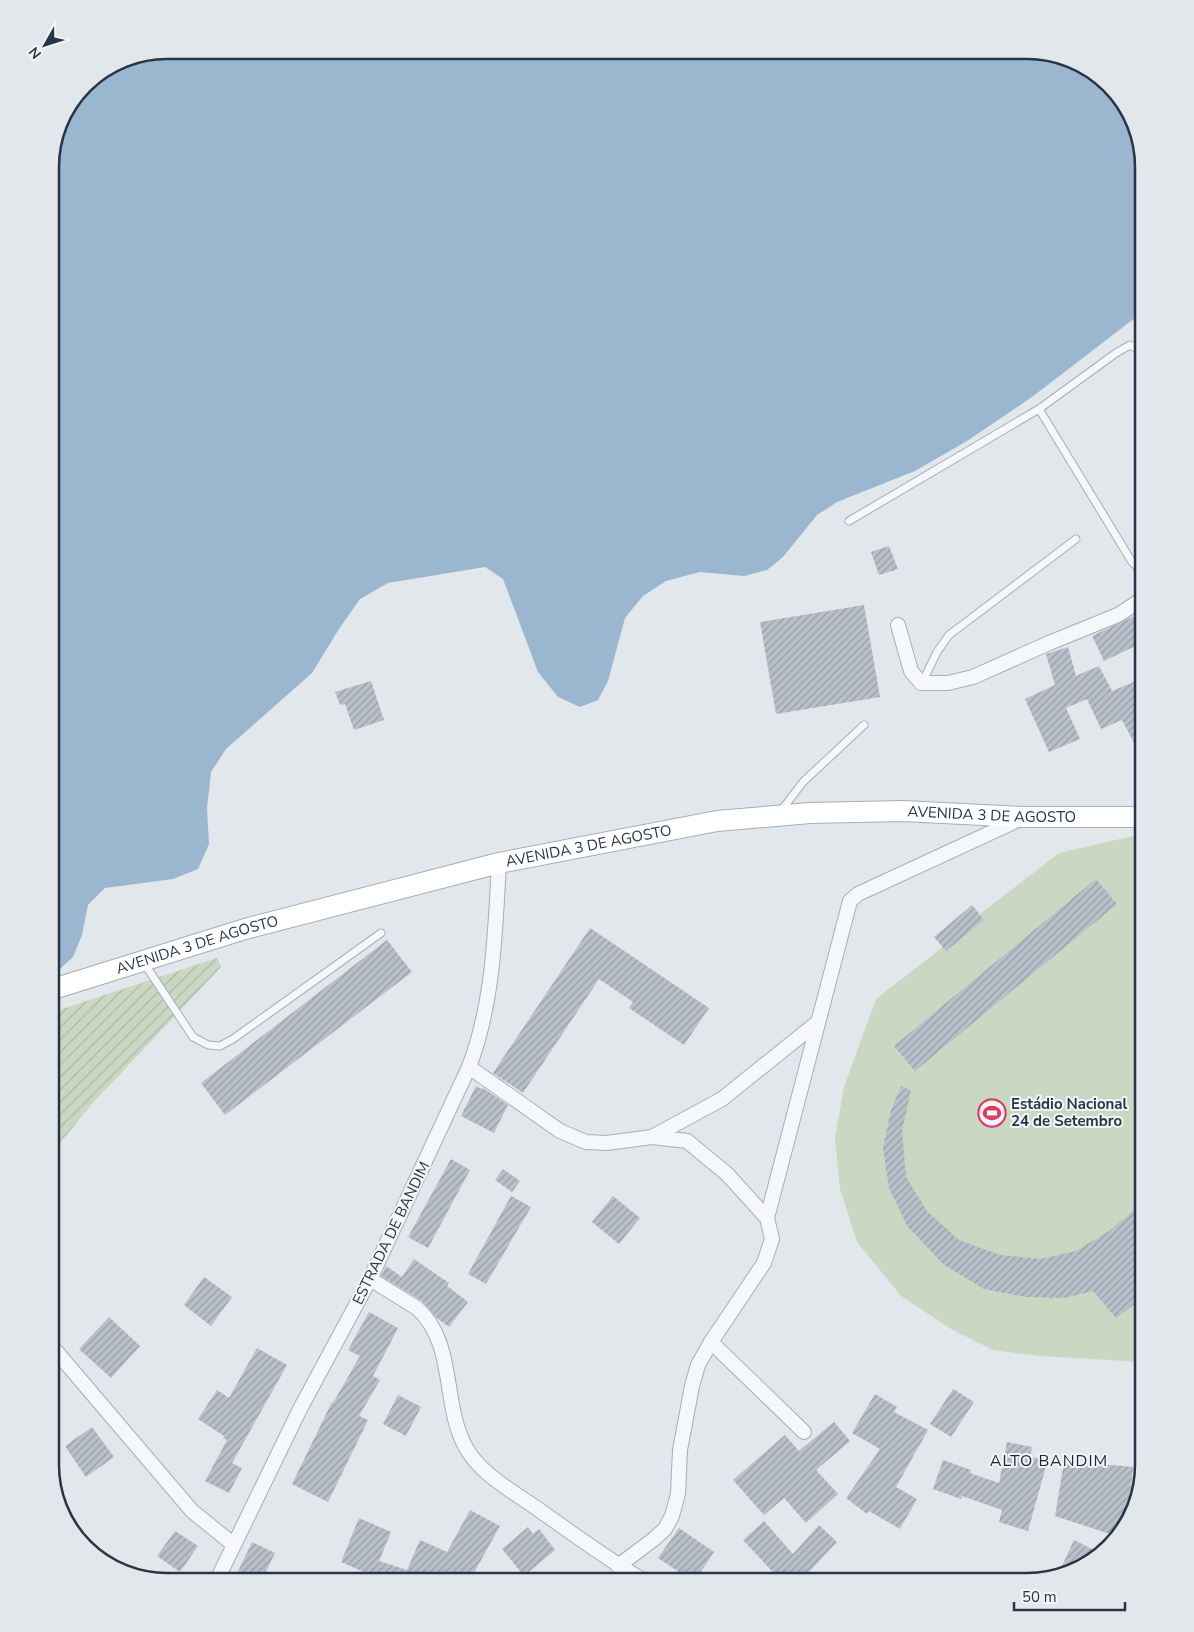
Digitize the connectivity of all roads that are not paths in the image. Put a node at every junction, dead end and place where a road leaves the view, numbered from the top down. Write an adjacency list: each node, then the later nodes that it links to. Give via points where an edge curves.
1 (1135, 348): 2 (lane, via 1130,345 1116,353)
2 (1040, 409): 3 (lane); 5 (lane)
3 (849, 521)
4 (1076, 539): 8 (lane, via 949,635)
5 (1135, 565)
6 (1135, 604): 8 (street, via 1118,615 973,677 948,683)
7 (898, 625): 8 (street, via 912,671)
8 (922, 683)
9 (864, 725): 10 (lane, via 803,782)
10 (778, 816): 11 (street, AVENIDA 3 DE AGOSTO, via 904,811); 13 (street, AVENIDA 3 DE AGOSTO, via 717,821)
11 (1023, 817): 12 (street, AVENIDA 3 DE AGOSTO); 17 (street, via 858,894 850,901)
12 (1135, 818)
13 (499, 863): 15 (street, AVENIDA 3 DE AGOSTO, via 245,928); 18 (street, ESTRADA DE BANDIM, via 494,957 480,1034)
14 (381, 933): 15 (lane, via 220,1046 208,1045 193,1037)
15 (143, 960): 16 (street, AVENIDA 3 DE AGOSTO)
16 (59, 987)
17 (818, 1022): 19 (street, via 722,1098); 20 (street)
18 (469, 1067): 19 (street, via 560,1131 586,1142 607,1143); 21 (street, ESTRADA DE BANDIM)
19 (652, 1137): 20 (street, via 687,1141 726,1174)
20 (767, 1218): 22 (street, via 772,1240 764,1263)
21 (370, 1280): 25 (street, ESTRADA DE BANDIM, via 300,1409); 26 (street, via 417,1308 431,1326 443,1352 455,1419 472,1458 491,1476)
22 (711, 1342): 24 (street); 26 (street, via 698,1365 692,1386 680,1450 678,1494 672,1516 654,1539)
23 (59, 1355): 25 (street, via 192,1511)
24 (804, 1432)
25 (234, 1545): 27 (street, ESTRADA DE BANDIM)
26 (618, 1566): 28 (street)
27 (220, 1573)
28 (630, 1573)

